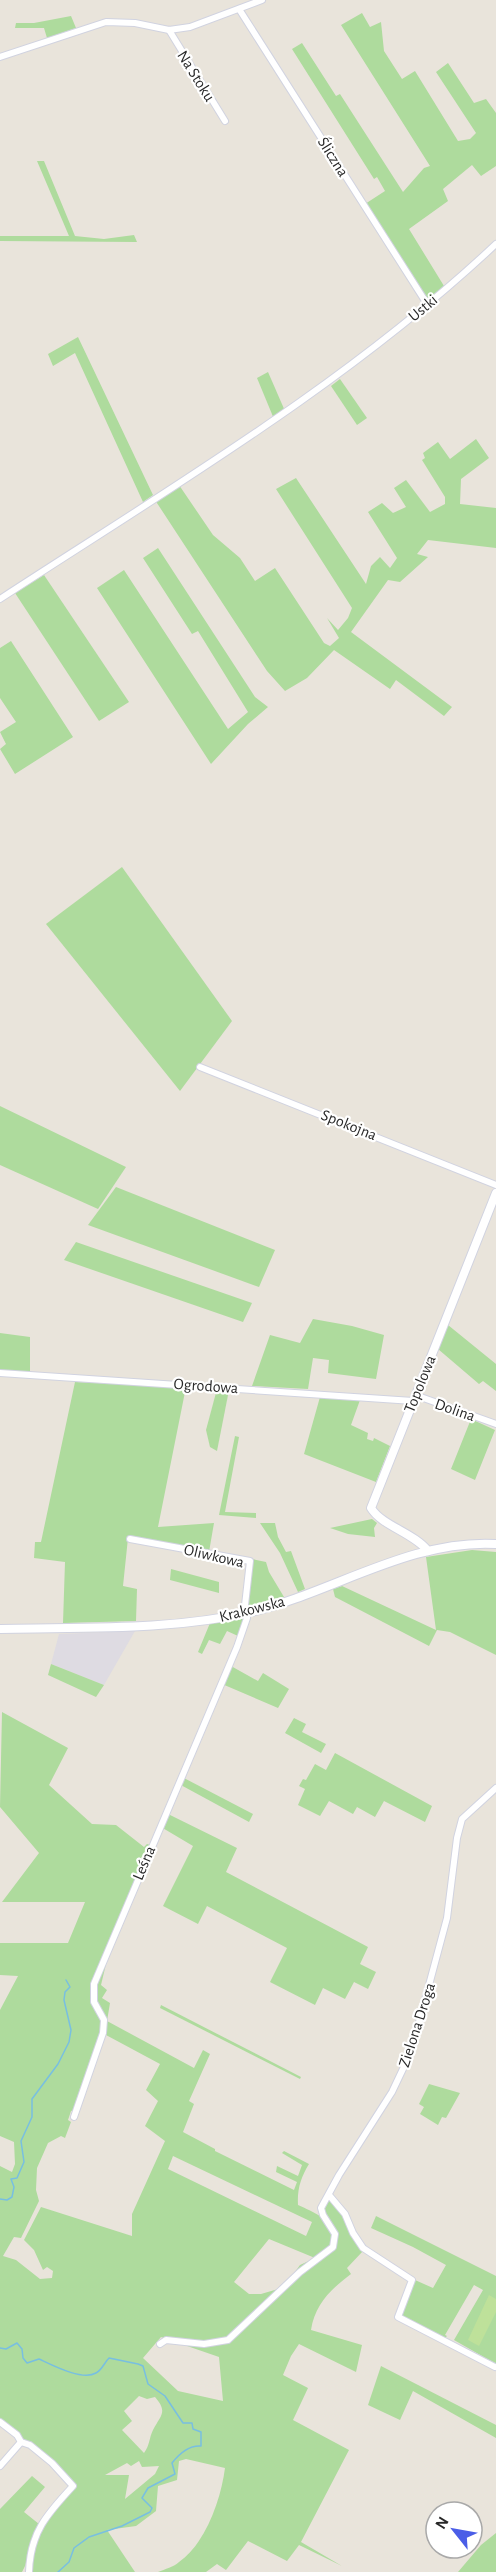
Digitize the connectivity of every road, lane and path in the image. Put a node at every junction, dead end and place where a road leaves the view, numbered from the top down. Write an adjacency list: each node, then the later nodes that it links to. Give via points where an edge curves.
1 (262, 0): 2 (street)
2 (239, 9): 3 (street, via 190,27); 7 (street, Śliczna)
3 (169, 30): 4 (street, via 106,22); 5 (street, Na Stoku)
4 (0, 57)
5 (225, 121)
6 (496, 244): 7 (street, Ustki)
7 (427, 304): 8 (street, Ustki, via 348,369 252,436)
8 (0, 599)
9 (200, 1068): 10 (street, Spokojna)
10 (496, 1185)
11 (496, 1193): 13 (main road, Topolowa)
12 (0, 1373): 13 (street, Ogrodowa)
13 (414, 1398): 14 (street, Dolina); 17 (main road, Topolowa, via 371,1508)
14 (496, 1424)
15 (130, 1539): 18 (street, Oliwkowa, via 250,1562)
16 (496, 1544): 17 (main road, Krakowska)
17 (428, 1551): 18 (main road, Krakowska)
18 (246, 1613): 19 (main road, Krakowska, via 165,1625); 21 (street, Leśna, via 237,1647 94,1983 93,2002 104,2020 104,2032)
19 (0, 1629)
20 (496, 1788): 22 (street, Zielona Droga, via 462,1819 447,1918 411,2052 392,2092)
21 (74, 2117)
22 (329, 2195): 23 (street, Zielona Droga, via 321,2208 335,2234 333,2247 300,2272 228,2340 204,2344 166,2340); 24 (street, via 345,2214 352,2234 363,2248 412,2280 398,2317)
23 (160, 2344)
24 (495, 2367)
25 (0, 2422): 26 (street)
26 (21, 2442): 27 (street); 28 (street, via 52,2463 73,2486 44,2518)
27 (0, 2466)
28 (29, 2572)

